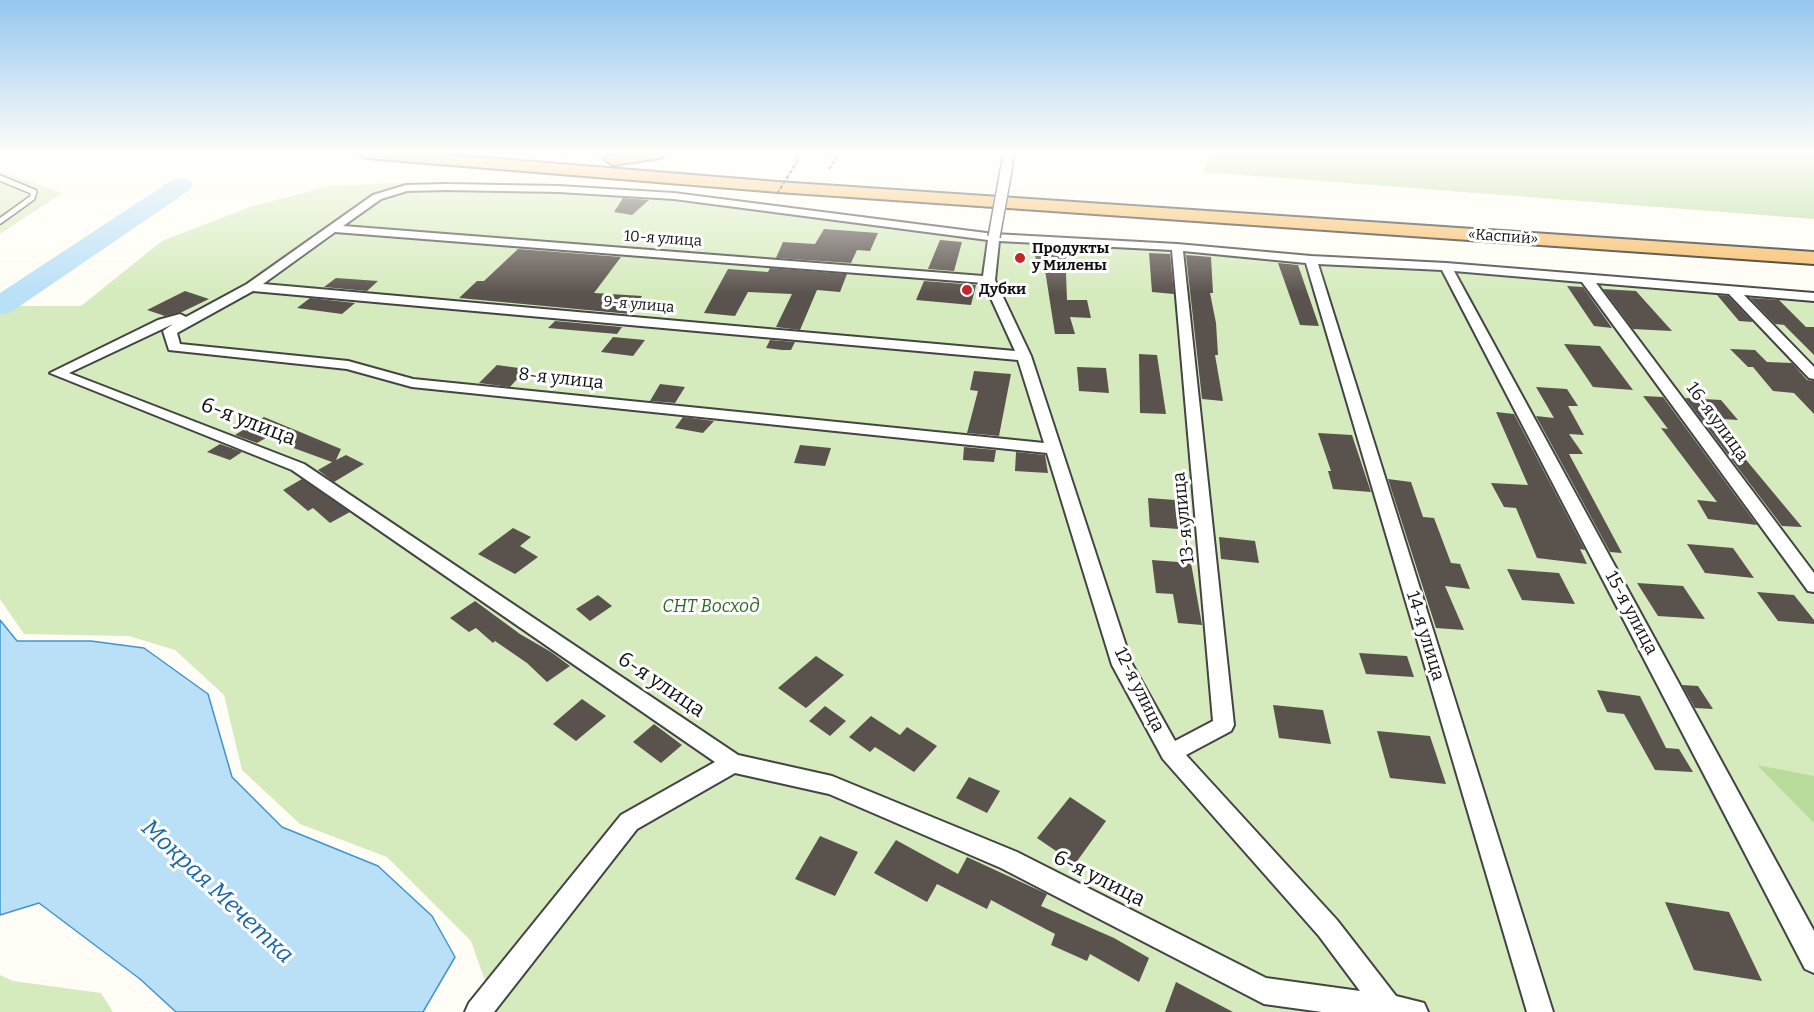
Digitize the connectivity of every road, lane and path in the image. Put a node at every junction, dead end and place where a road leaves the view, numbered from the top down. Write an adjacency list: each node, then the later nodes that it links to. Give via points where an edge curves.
1 (29, 200): 7 (lane)
2 (372, 200): 8 (street, 8-я улица)
3 (707, 200): 9 (street, 8-я улица)
4 (997, 200): 12 (highway, «Каспий»)
5 (1001, 200): 9 (street, bridge)
6 (1147, 200): 10 (highway, «Каспий»)
7 (0, 221)
8 (334, 229): 15 (street, 10-я улица); 17 (street, 8-я улица)
9 (994, 237): 11 (street, 8-я улица); 15 (street)
10 (1814, 244)
11 (1177, 247): 13 (street, 8-я улица); 25 (street, 13-я улица, via 1224,724)
12 (1814, 258)
13 (1311, 260): 14 (street, 8-я улица); 30 (street, 14-я улица)
14 (1446, 267): 16 (street, 8-я улица); 27 (street, 15-я улица)
15 (989, 280): 21 (street, 12-я улица)
16 (1588, 280): 18 (street, 8-я улица); 24 (street, 16-я улица)
17 (250, 287): 20 (street, 8-я улица); 21 (street, 9-я улица)
18 (1734, 292): 19 (street, 8-я улица); 22 (street)
19 (1814, 297)
20 (200, 312): 23 (street, 8-я улица, via 170,331 174,346 348,365 412,383); 26 (street, 6-я улица, via 163,323 57,373 298,467)
21 (1024, 356): 23 (street, 12-я улица)
22 (1814, 375)
23 (1053, 449): 25 (street, 12-я улица, via 1122,664)
24 (1814, 586)
25 (1171, 753): 29 (street, 12-я улица)
26 (733, 762): 28 (street, via 629,822); 29 (street, 6-я улица, via 832,785 999,856 1264,991)
27 (1814, 960)
28 (478, 1012)
29 (1399, 1012)
30 (1540, 1012)

